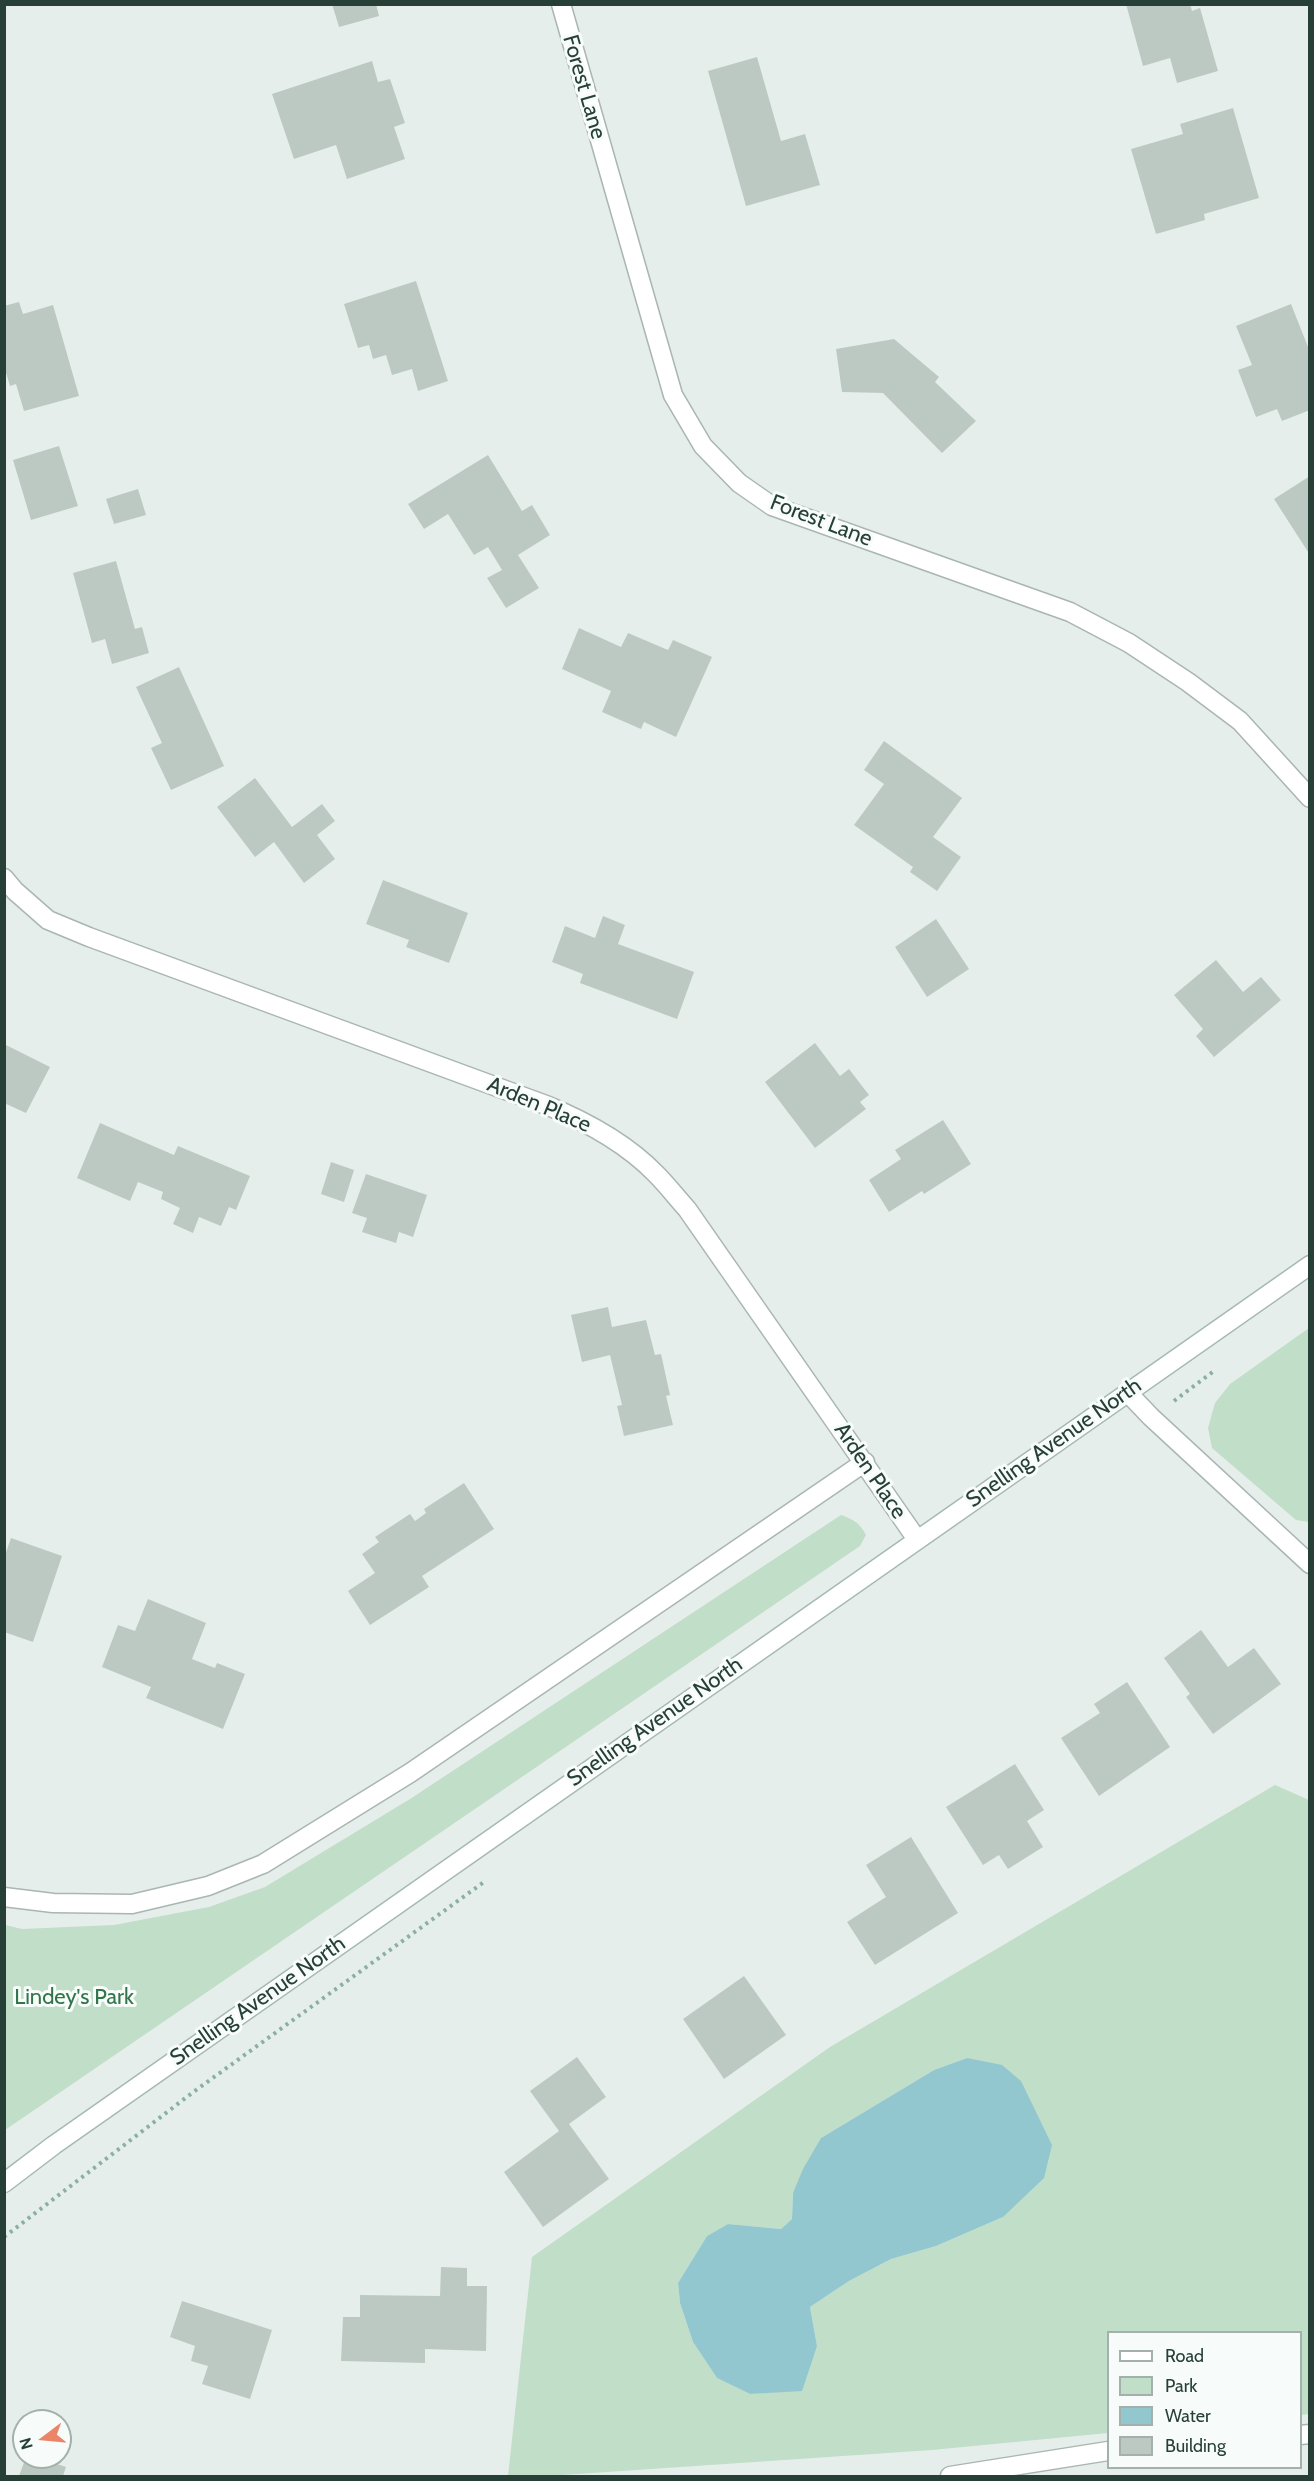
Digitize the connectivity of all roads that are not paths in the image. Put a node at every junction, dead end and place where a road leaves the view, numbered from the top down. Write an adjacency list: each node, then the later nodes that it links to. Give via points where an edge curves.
1 (561, 4): 2 (street, Forest Lane, via 673,395 703,446 739,483 772,506 1070,612 1129,643 1240,721)
2 (1310, 798)
3 (4, 878): 6 (street, Arden Place, via 48,920 89,938 583,1120 655,1172 687,1209)
4 (1310, 1265): 5 (street, Snelling Avenue North)
5 (1128, 1393): 7 (street, Snelling Avenue North); 9 (street)
6 (865, 1462): 7 (street, Arden Place); 11 (street, via 410,1773 263,1864 208,1886 132,1904 52,1903)
7 (916, 1538): 12 (street, Snelling Avenue North)
8 (1310, 1542): 9 (street)
9 (1290, 1547): 10 (street)
10 (1310, 1564)
11 (4, 1897)
12 (4, 2183)
13 (1107, 2451): 14 (street)
14 (950, 2476)

